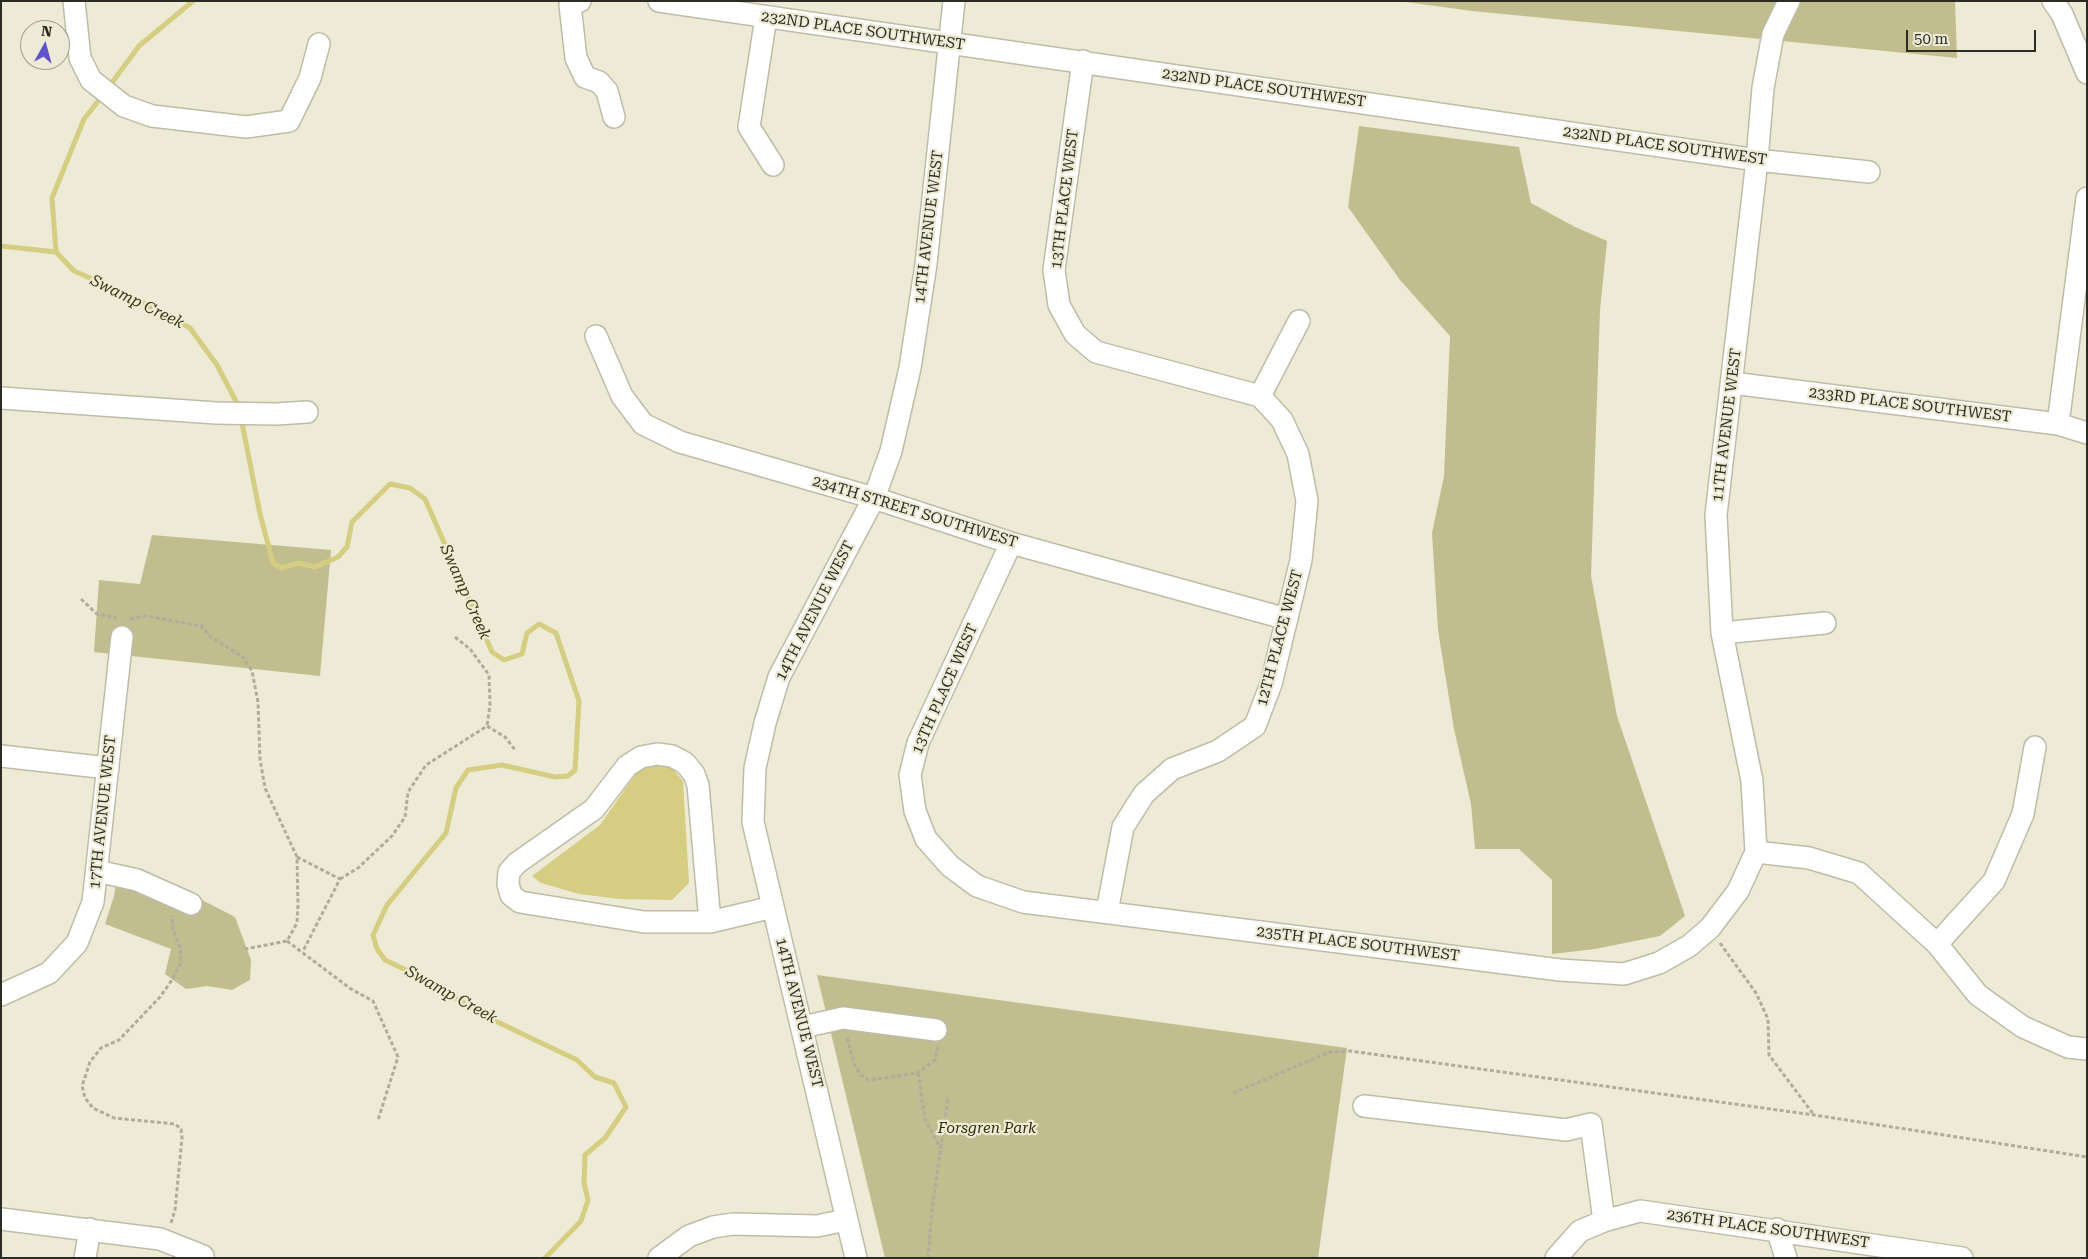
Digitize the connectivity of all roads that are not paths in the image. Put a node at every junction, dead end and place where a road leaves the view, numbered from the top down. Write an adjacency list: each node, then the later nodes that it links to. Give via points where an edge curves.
1 (74, 1): 8 (street, via 80,58 91,80 124,106 152,116 246,127 289,121 310,78)
2 (659, 1): 7 (street, 232ND PLACE SOUTHWEST)
3 (954, 1): 9 (street, 14TH AVENUE WEST)
4 (1789, 1): 13 (street, 11TH AVENUE WEST, via 1773,34 1763,88)
5 (2053, 1): 11 (street, via 2062,14)
6 (575, 3): 12 (street, via 576,58 585,77 598,82 607,91)
7 (766, 17): 9 (street, 232ND PLACE SOUTHWEST); 14 (street, via 749,127)
8 (319, 44)
9 (948, 45): 10 (street, 232ND PLACE SOUTHWEST); 25 (street, 14TH AVENUE WEST, via 926,264 910,368 891,451)
10 (1082, 61): 13 (street, 232ND PLACE SOUTHWEST); 20 (street, 13TH PLACE WEST, via 1054,270 1059,305 1075,334 1096,352)
11 (2087, 73)
12 (614, 117)
13 (1757, 160): 15 (street, 232ND PLACE SOUTHWEST); 19 (street, 11TH AVENUE WEST)
14 (773, 165)
15 (1869, 172)
16 (2087, 198): 23 (street)
17 (1299, 321): 20 (street)
18 (596, 336): 25 (street, 234TH STREET SOUTHWEST, via 622,396 643,424 680,442)
19 (1732, 382): 23 (street, 233RD PLACE SOUTHWEST); 29 (street, 11TH AVENUE WEST, via 1716,515)
20 (1260, 396): 27 (street, 12TH PLACE WEST, via 1282,420 1298,454 1307,501 1301,560)
21 (1, 398): 22 (street, via 216,413)
22 (307, 412)
23 (2058, 424): 24 (street, 233RD PLACE SOUTHWEST)
24 (2087, 433)
25 (874, 498): 26 (street, 234TH STREET SOUTHWEST); 38 (street, 14TH AVENUE WEST, via 779,677 765,723 756,768 753,822)
26 (1011, 543): 27 (street, 234TH STREET SOUTHWEST); 34 (street, 13TH PLACE WEST, via 918,743 910,775 915,811)
27 (1287, 619): 39 (street, 12TH PLACE WEST, via 1271,684 1255,726 1218,751 1172,769 1144,794 1123,827)
28 (1825, 623): 29 (street)
29 (1722, 633): 35 (street, 11TH AVENUE WEST, via 1752,781)
30 (122, 637): 33 (street, 17TH AVENUE WEST)
31 (2035, 747): 41 (street, via 2023,814 1994,881)
32 (1, 756): 33 (street)
33 (108, 768): 36 (street, 17TH AVENUE WEST)
34 (926, 839): 39 (street, 235TH PLACE SOUTHWEST, via 950,866 977,886 1023,902)
35 (1756, 852): 39 (street, 235TH PLACE SOUTHWEST, via 1738,891 1710,928 1689,946 1659,963 1624,974 1560,970); 41 (street, via 1809,858 1859,873)
36 (97, 871): 37 (street, via 137,880); 42 (street, 17TH AVENUE WEST, via 93,902 77,943 49,974)
37 (185, 902)
38 (773, 907): 40 (street); 43 (street, 14TH AVENUE WEST)
39 (1107, 912)
40 (710, 922): 40 (street, via 644,922 520,902 511,895 509,872 516,863 594,809 627,766 641,757 672,756 686,763 698,785)
41 (1937, 944): 45 (street, via 1978,995 2023,1027 2068,1047)
42 (1, 995)
43 (802, 1027): 44 (street, via 843,1018); 48 (street, 14TH AVENUE WEST)
44 (936, 1030)
45 (2087, 1048)
46 (1364, 1106): 49 (street, via 1566,1130 1591,1124)
47 (1, 1218): 50 (street)
48 (846, 1220): 54 (street, via 817,1226 733,1224 713,1227 689,1236); 55 (street, 14TH AVENUE WEST)
49 (1604, 1221): 51 (street, 236TH PLACE SOUTHWEST, via 1640,1211); 56 (street, 236TH PLACE SOUTHWEST, via 1580,1231)
50 (90, 1228): 52 (street, via 160,1239); 53 (street)
51 (1777, 1229): 57 (street); 58 (street, 236TH PLACE SOUTHWEST)
52 (203, 1256)
53 (85, 1258)
54 (659, 1258)
55 (856, 1258)
56 (1556, 1258)
57 (1786, 1258)
58 (1962, 1258)

